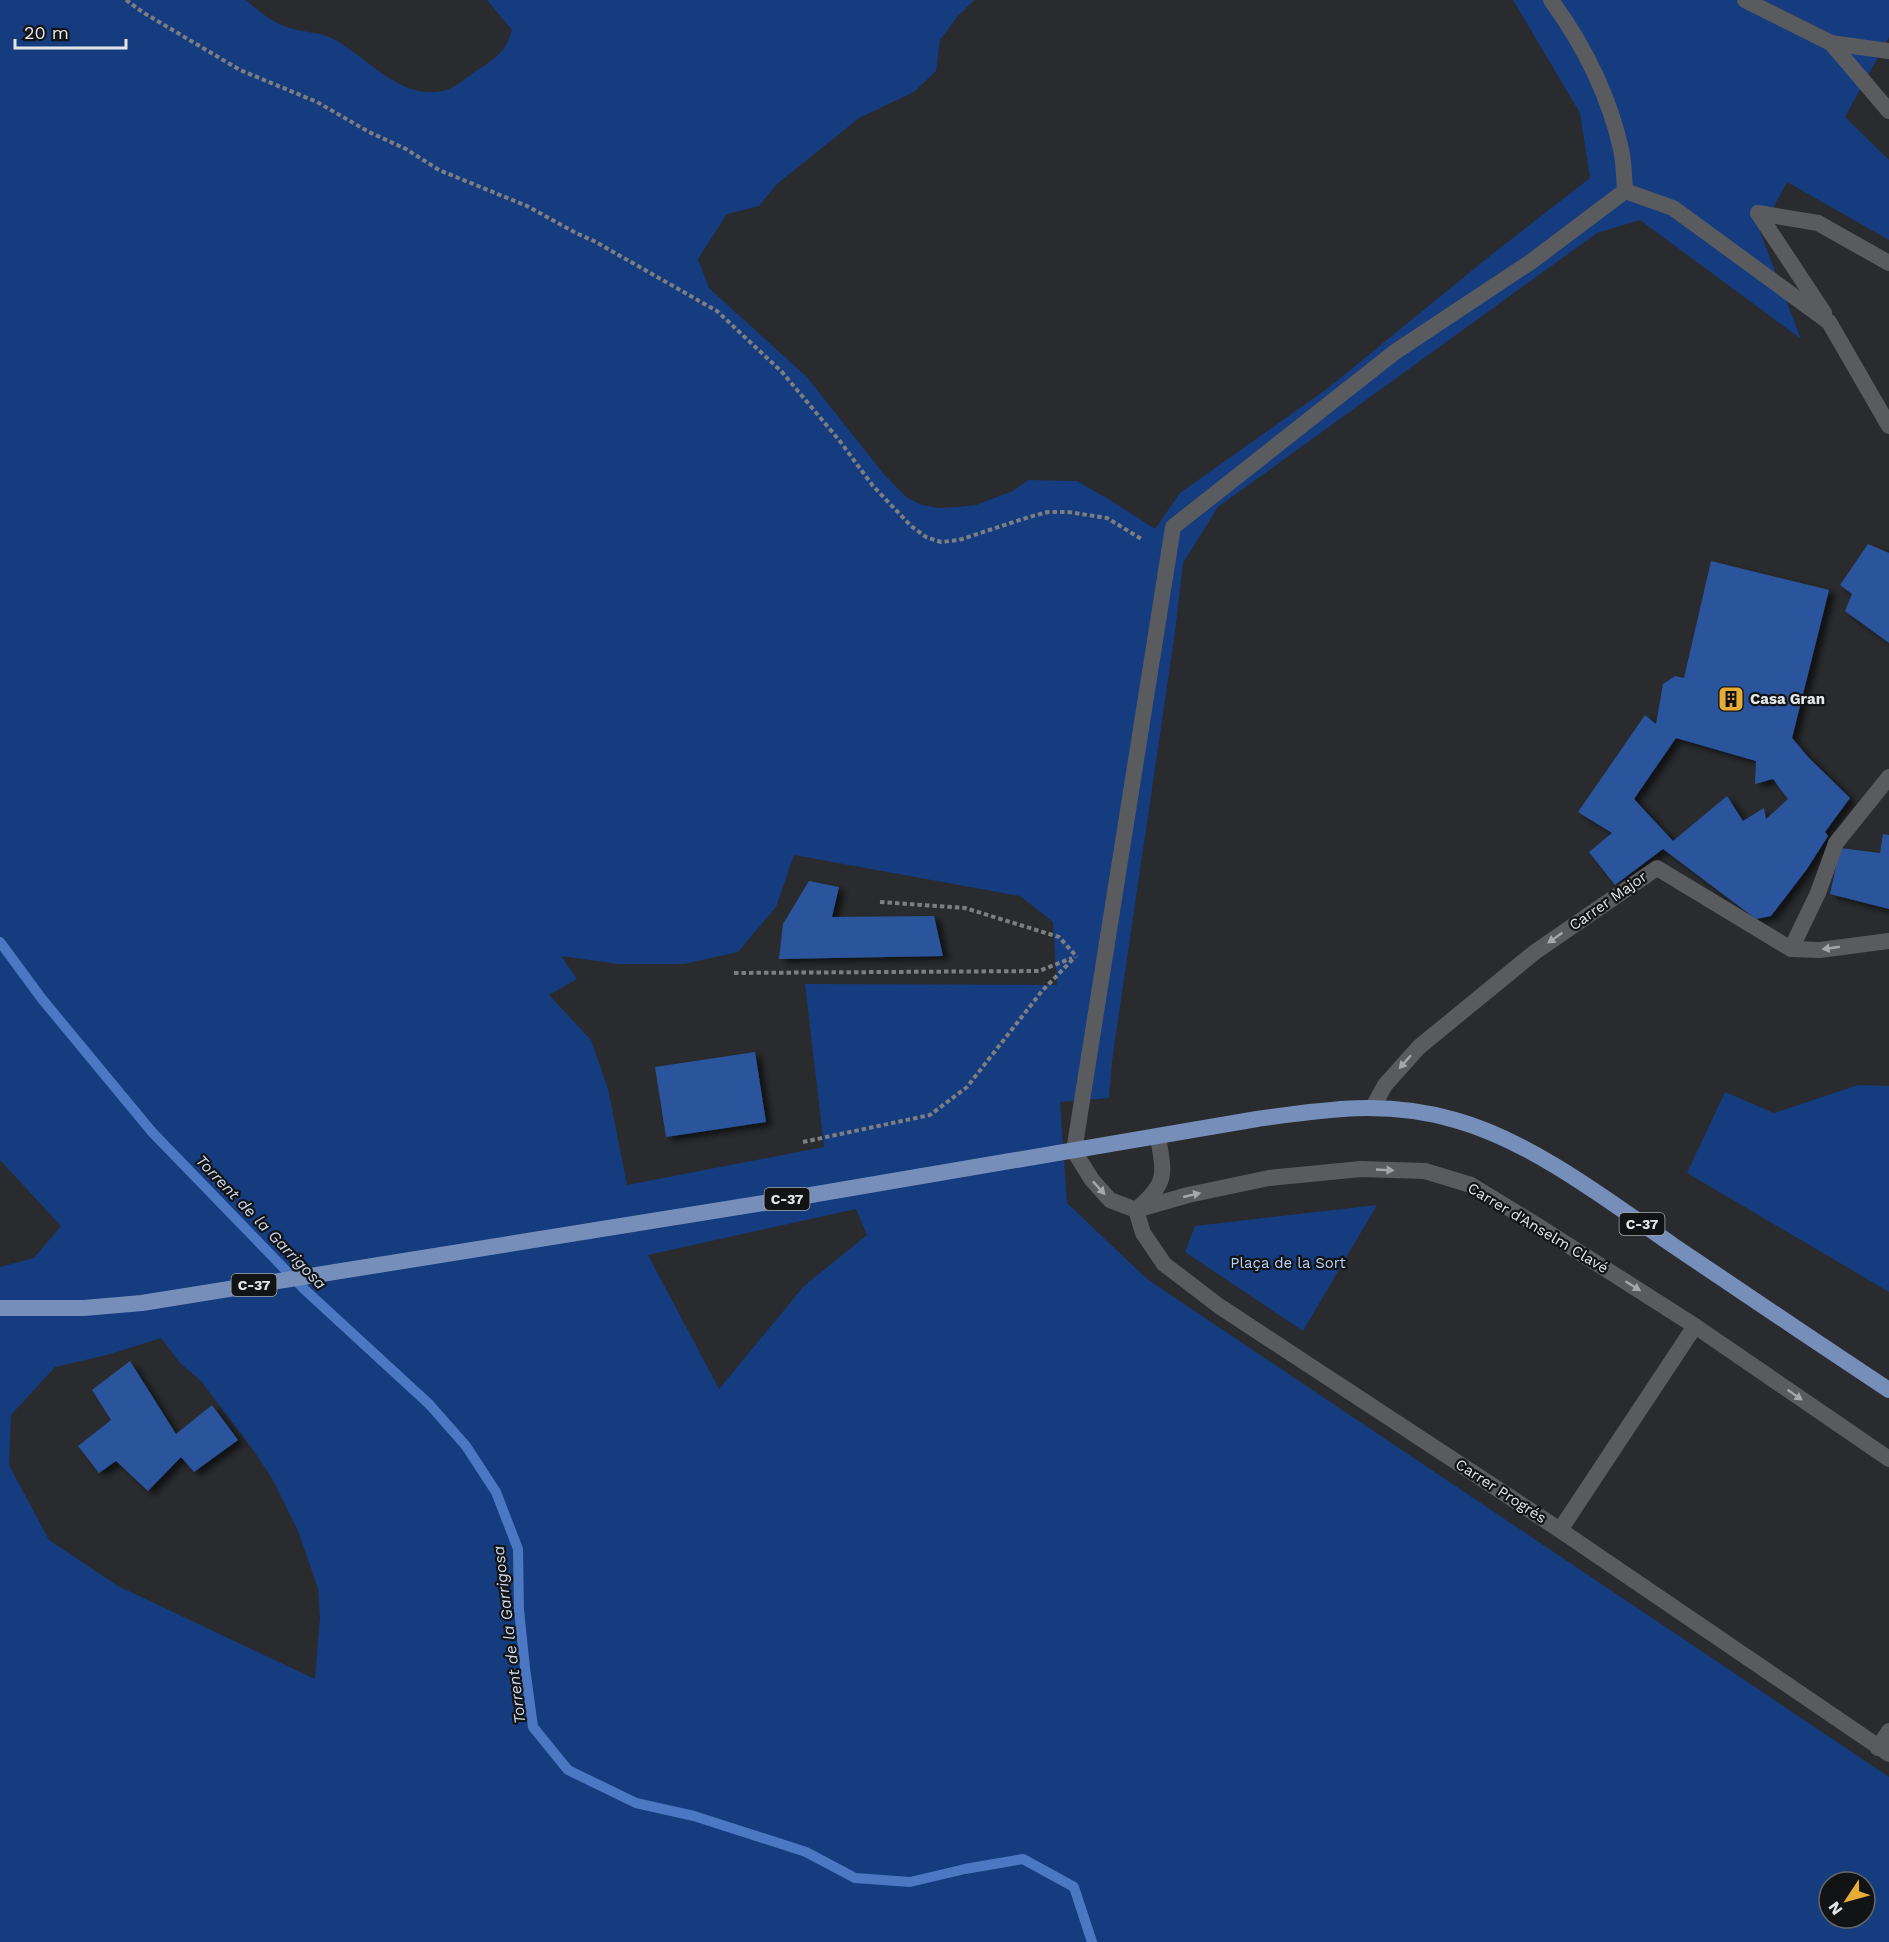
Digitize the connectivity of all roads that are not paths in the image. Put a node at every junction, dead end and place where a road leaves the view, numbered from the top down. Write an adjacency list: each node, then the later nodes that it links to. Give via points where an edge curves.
1 (1551, 0): 6 (street, via 1567,22 1604,94 1621,151)
2 (1745, 0): 3 (street)
3 (1831, 43): 4 (street); 5 (street)
4 (1889, 51)
5 (1889, 111)
6 (1625, 191): 8 (street, via 1673,208); 15 (street, via 1532,261 1395,352 1173,527)
7 (1889, 262): 8 (street, via 1818,223 1758,213)
8 (1829, 322): 9 (street)
9 (1889, 426)
10 (1889, 777): 12 (street, via 1836,843)
11 (1889, 941): 12 (street, Carrer Major, one-way to 12, via 1820,950)
12 (1791, 949): 13 (street, Carrer Major, one-way to 13, via 1657,868 1535,952 1419,1047 1385,1085)
13 (1373, 1107): 14 (main road, C-37, via 1325,1109); 19 (main road, C-37, via 1418,1112 1500,1135 1612,1203)
14 (1158, 1137): 15 (main road, C-37); 16 (street, via 1163,1164 1160,1185)
15 (1074, 1151): 16 (street, one-way to 16, via 1110,1200); 17 (main road, C-37, via 142,1303)
16 (1136, 1210): 18 (street, Carrer d'Anselm Clavé, one-way to 18, via 1269,1178 1361,1169 1425,1172 1470,1185); 21 (street, Carrer Progrés, via 1143,1233 1164,1264 1219,1306)
17 (0, 1308)
18 (1695, 1326): 20 (street, Carrer d'Anselm Clavé, one-way to 20); 21 (street)
19 (1889, 1390)
20 (1889, 1459)
21 (1560, 1530): 23 (street, Carrer Progrés)
22 (1889, 1731): 23 (street)
23 (1884, 1751)

